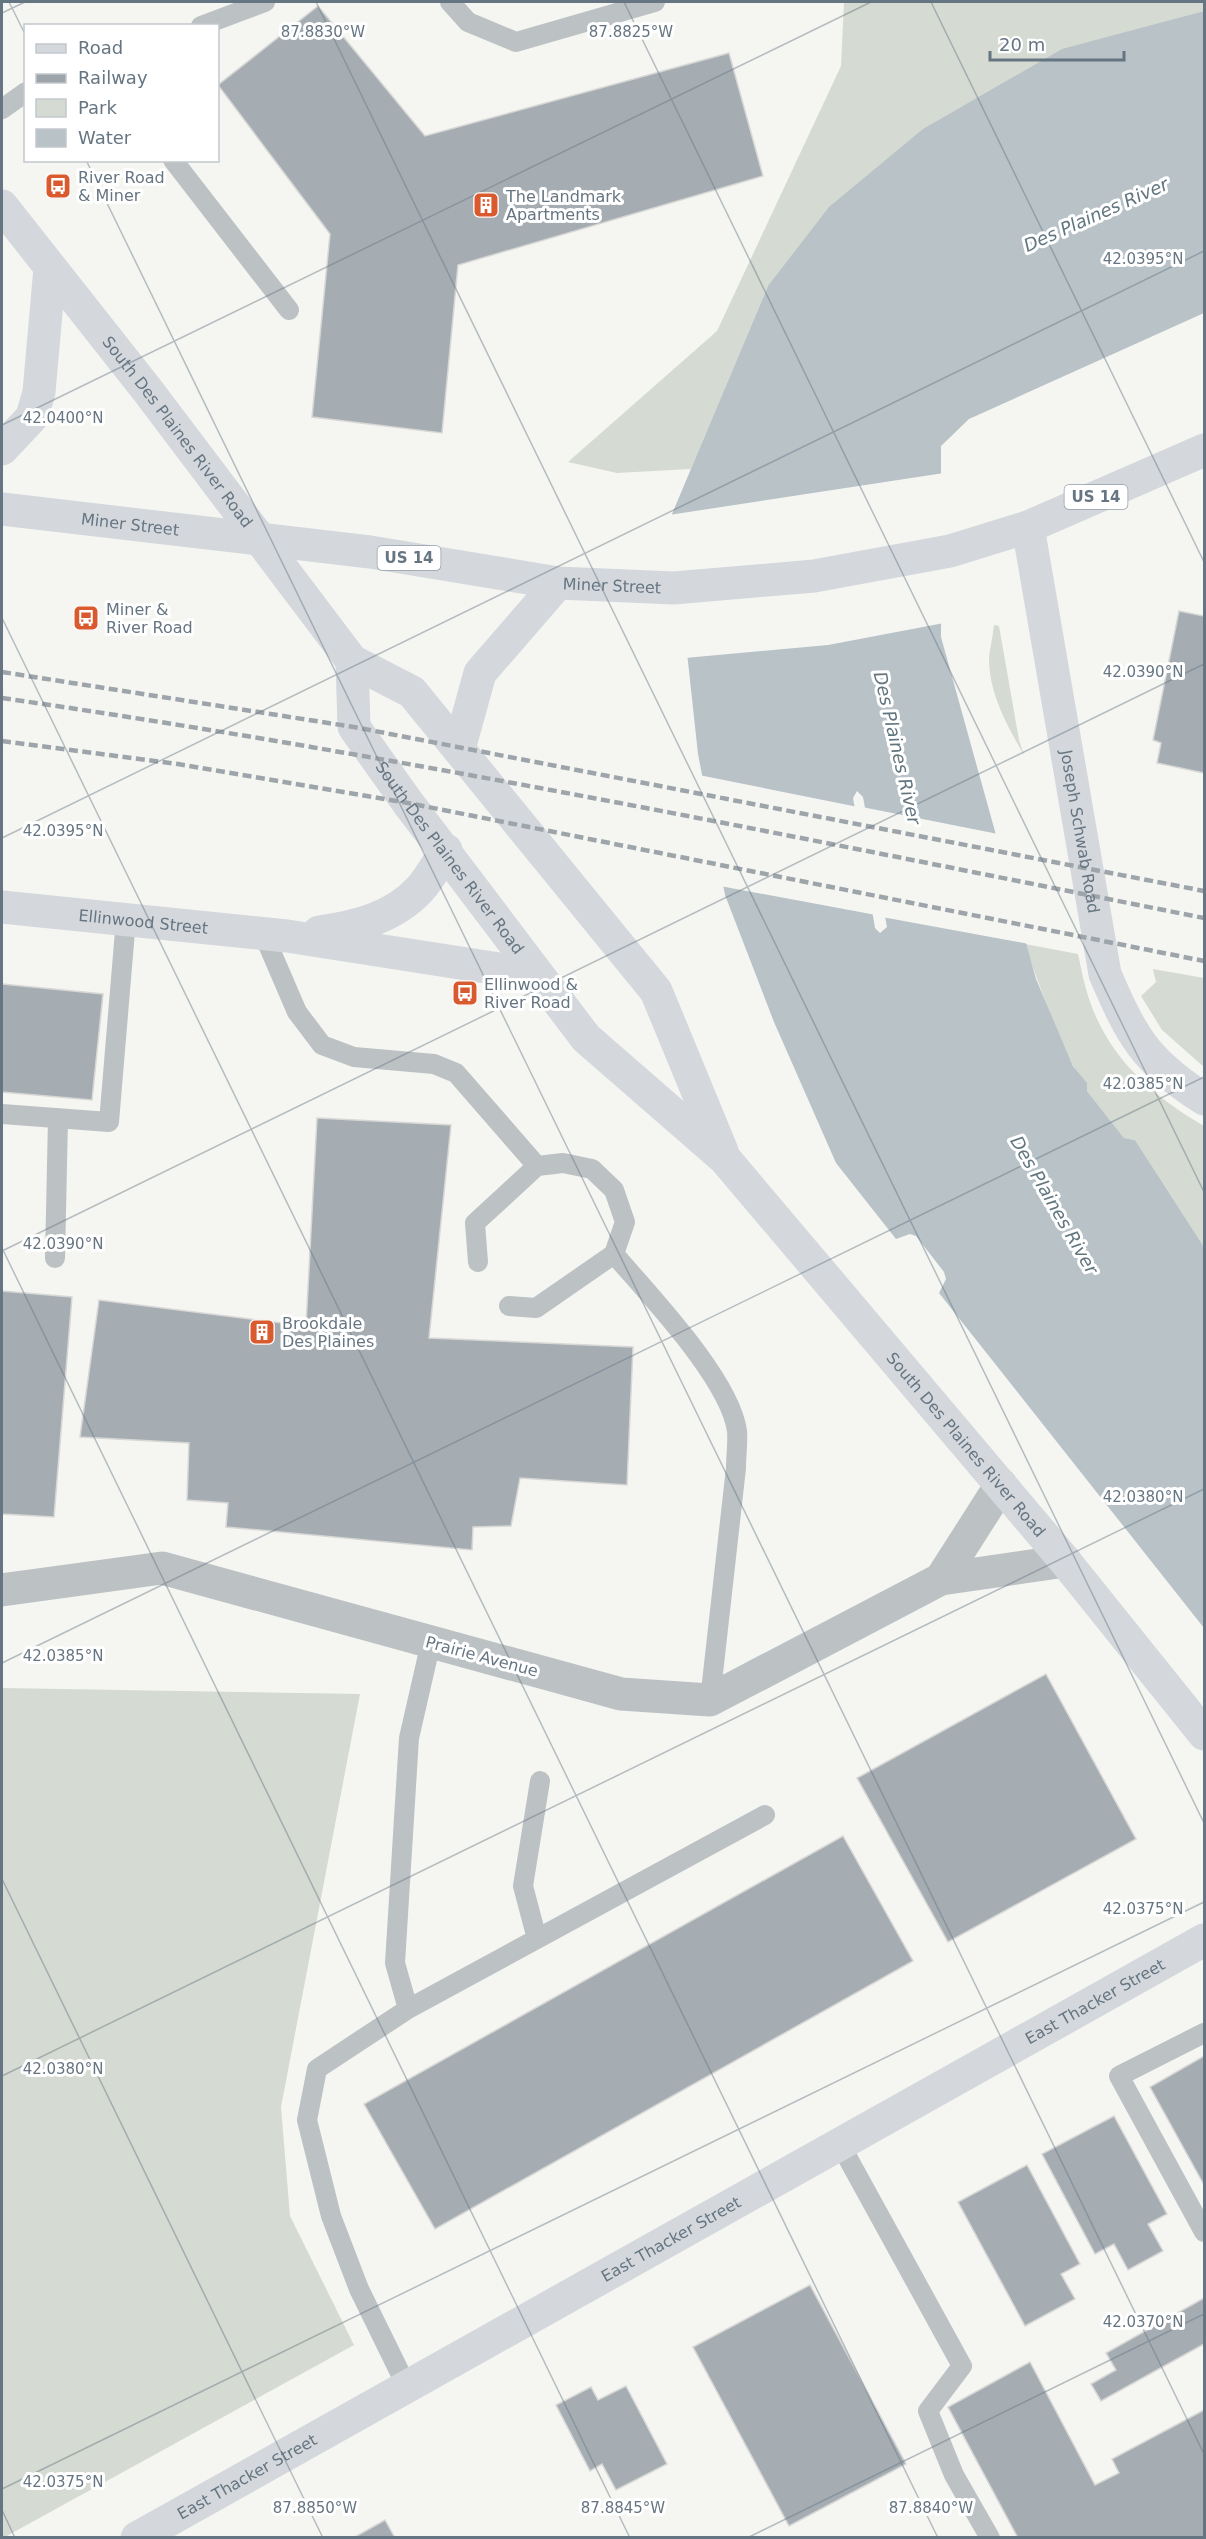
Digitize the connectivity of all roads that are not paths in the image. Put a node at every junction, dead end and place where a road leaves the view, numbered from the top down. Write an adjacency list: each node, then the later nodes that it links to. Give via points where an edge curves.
1 (265, 2): 4 (lane)
2 (450, 2): 3 (lane, via 468,22 516,42)
3 (655, 2)
4 (206, 24)
5 (24, 93): 6 (lane)
6 (2, 109)
7 (175, 162): 10 (lane)
8 (2, 206): 9 (main road, South Des Plaines River Road)
9 (50, 268): 11 (main road, via 39,392 32,417); 15 (main road, South Des Plaines River Road)
10 (289, 310)
11 (2, 449)
12 (1204, 450): 14 (main road, Miner Street / US 14)
13 (2, 509): 15 (main road, Miner Street / US 14)
14 (1028, 527): 16 (main road, Miner Street / US 14, via 950,551 814,576 674,588); 24 (main road, Joseph Schwab Road, via 1105,974 1127,1024 1148,1054 1171,1077)
15 (259, 538): 16 (main road, Miner Street / US 14); 17 (main road, South Des Plaines River Road)
16 (558, 583): 18 (main road, via 480,673)
17 (352, 660): 18 (main road, South Des Plaines River Road, via 412,692); 19 (main road, South Des Plaines River Road, via 354,727)
18 (459, 749): 27 (main road, South Des Plaines River Road, via 656,991)
19 (446, 850): 22 (main road, Ellinwood Street, via 420,889 378,920 346,928); 23 (main road, South Des Plaines River Road)
20 (2, 907): 21 (main road, Ellinwood Street)
21 (126, 919): 22 (main road, Ellinwood Street); 26 (lane, via 109,1122)
22 (275, 934): 23 (main road, Ellinwood Street); 28 (lane, via 297,1012 322,1045 354,1057 434,1064 456,1073)
23 (537, 975): 27 (main road, South Des Plaines River Road, via 586,1038)
24 (1204, 1098)
25 (2, 1114): 26 (lane)
26 (58, 1118): 30 (lane)
27 (725, 1159): 33 (main road, South Des Plaines River Road)
28 (537, 1166): 29 (lane, via 563,1163 592,1169 614,1190 625,1222); 31 (lane, via 475,1223)
29 (614, 1254): 32 (lane, via 536,1308); 38 (lane, via 702,1360 725,1396 737,1430)
30 (55, 1258)
31 (478, 1262)
32 (509, 1306)
33 (1001, 1485): 34 (main road, South Des Plaines River Road); 35 (street)
34 (1065, 1561): 35 (street); 39 (main road, South Des Plaines River Road)
35 (941, 1579): 38 (street)
36 (2, 1590): 37 (street, Prairie Avenue, via 162,1568)
37 (431, 1642): 38 (street, Prairie Avenue, via 621,1694); 44 (lane, via 409,1738 395,1964)
38 (710, 1700)
39 (1204, 1734)
40 (540, 1781): 42 (lane, via 523,1886)
41 (765, 1815): 42 (lane)
42 (537, 1939): 44 (lane)
43 (1204, 1940): 46 (main road, East Thacker Street)
44 (408, 2009): 48 (lane, via 317,2069 307,2120 335,2226 359,2289)
45 (1204, 2033): 47 (lane, via 1119,2076)
46 (840, 2144): 48 (main road, East Thacker Street); 50 (lane, via 962,2366 928,2411 954,2475)
47 (1204, 2232)
48 (407, 2387): 49 (main road, East Thacker Street)
49 (137, 2538)
50 (990, 2538)

